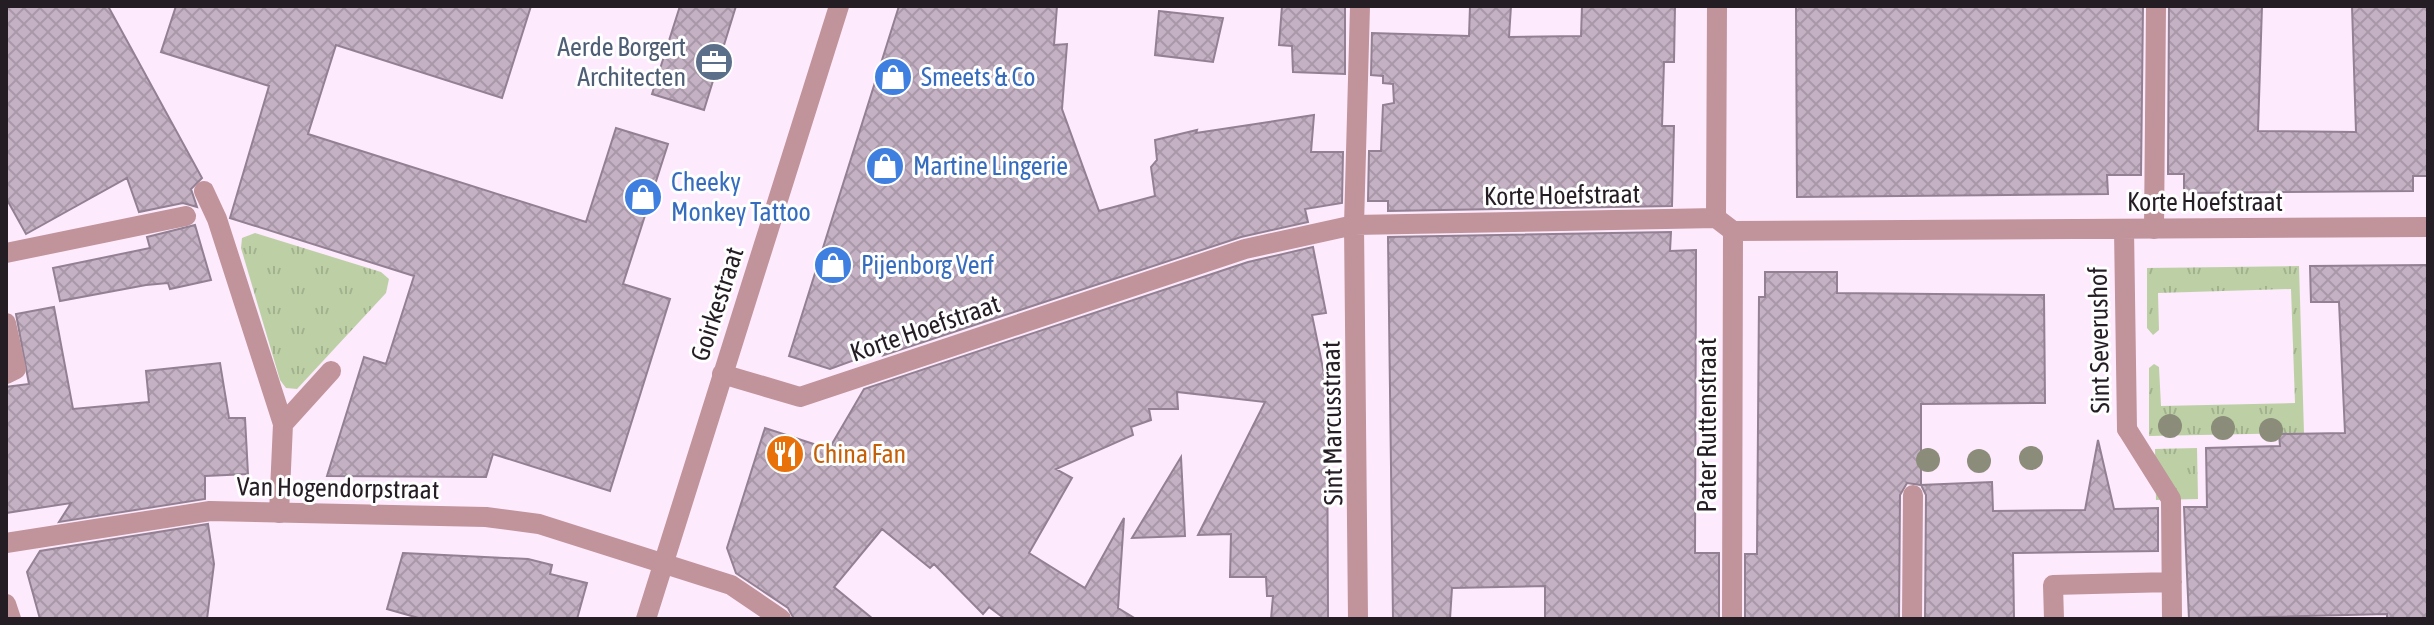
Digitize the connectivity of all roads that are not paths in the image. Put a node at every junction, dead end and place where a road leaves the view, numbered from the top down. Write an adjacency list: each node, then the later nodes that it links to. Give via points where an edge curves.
1 (839, 6): 17 (street, Goirkestraat)
2 (1360, 6): 8 (street, Sint Marcusstraat)
3 (1717, 6): 7 (street)
4 (2156, 6): 11 (street)
5 (204, 191): 18 (street)
6 (186, 216): 13 (street)
7 (1716, 218): 8 (street, Korte Hoefstraat); 12 (street)
8 (1354, 225): 17 (street, Korte Hoefstraat, via 1245,249 800,397); 28 (street, Sint Marcusstraat)
9 (2428, 227): 11 (street, Korte Hoefstraat)
10 (2124, 229): 11 (street, Korte Hoefstraat); 12 (street, Korte Hoefstraat); 23 (street, Sint Severushof, via 2127,429 2171,499)
11 (2154, 229)
12 (1733, 231): 29 (street, Pater Ruttenstraat)
13 (6, 253)
14 (6, 323): 16 (street, via 16,369)
15 (331, 371): 18 (street)
16 (6, 374)
17 (722, 374): 22 (street, Goirkestraat)
18 (283, 424): 20 (street)
19 (1913, 495): 30 (street)
20 (279, 513): 21 (street, Van Hogendorpstraat, via 210,511); 22 (street, Van Hogendorpstraat, via 526,522)
21 (6, 543)
22 (664, 563): 26 (street, Goirkestraat); 27 (street, Van Hogendorpstraat, via 731,585)
23 (2172, 582): 31 (street, via 2053,585); 32 (street, Sint Severushof)
24 (6, 604): 25 (street)
25 (11, 619)
26 (646, 619)
27 (781, 619)
28 (1358, 619)
29 (1732, 619)
30 (1912, 619)
31 (2054, 619)
32 (2172, 619)

